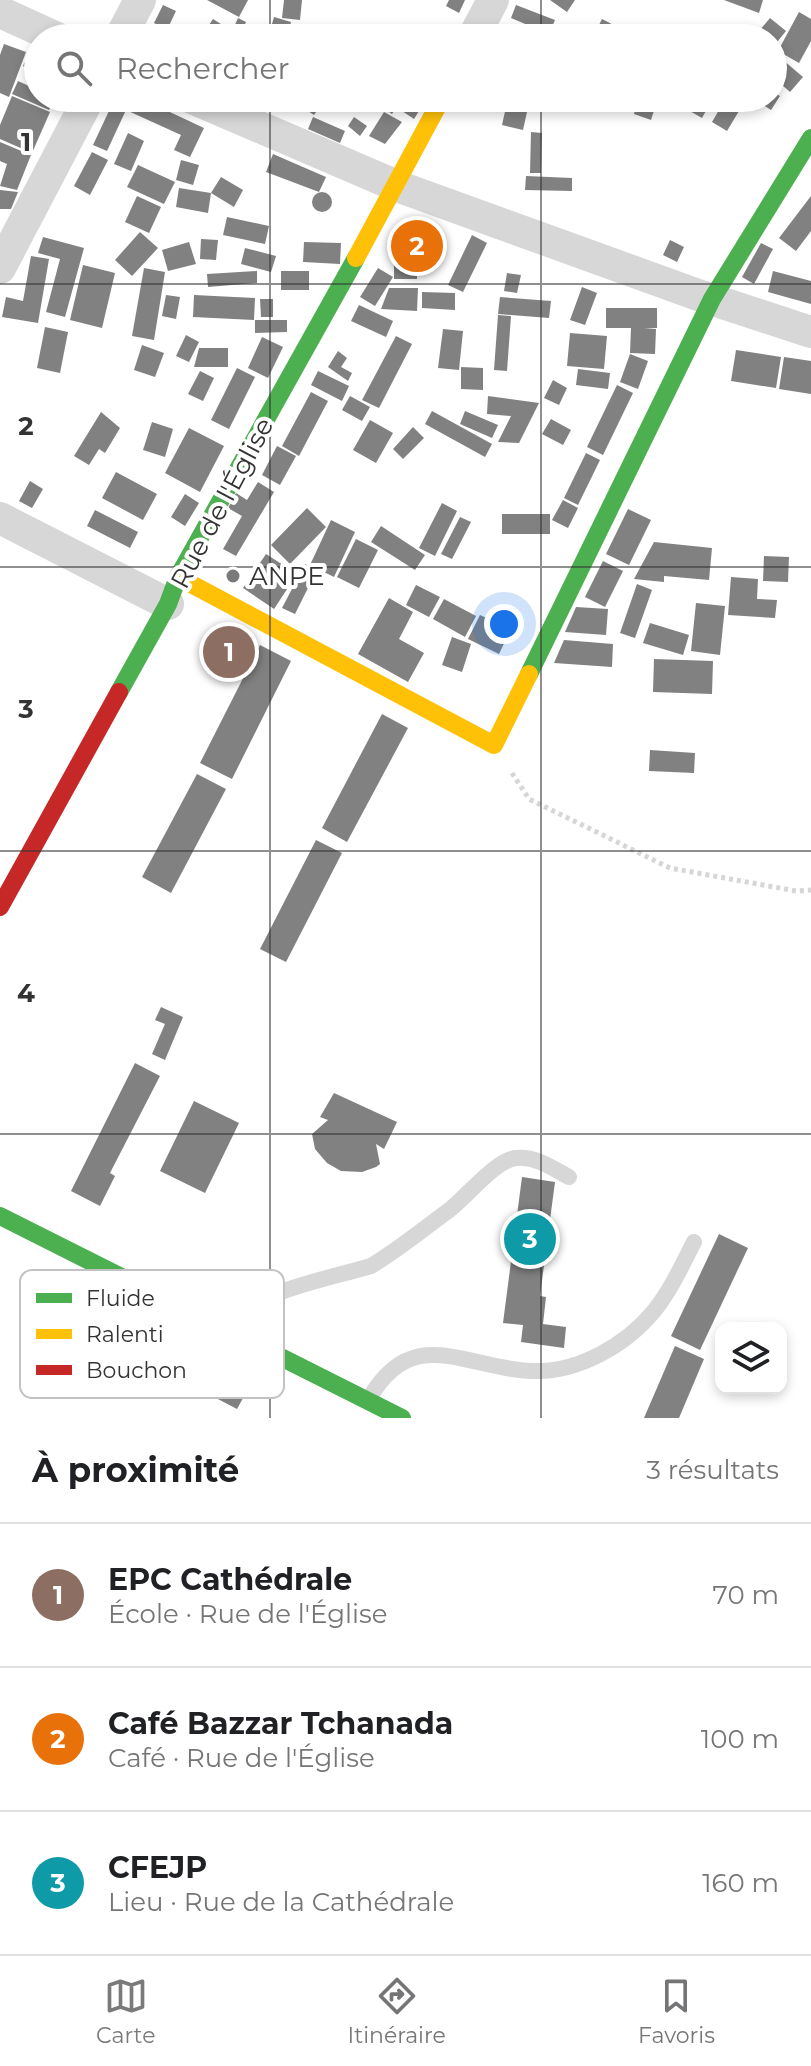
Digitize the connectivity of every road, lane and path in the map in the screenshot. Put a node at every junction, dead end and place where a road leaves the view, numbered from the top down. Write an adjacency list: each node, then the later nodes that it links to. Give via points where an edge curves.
1 (140, 0): 5 (street)
2 (493, 0): 6 (street)
3 (0, 12): 4 (street)
4 (26, 24)
5 (127, 24)
6 (480, 24)
7 (82, 112): 12 (street)
8 (225, 112): 11 (street)
9 (435, 112): 11 (street, Rue de l'Église)
10 (811, 138): 13 (street)
11 (397, 186): 13 (street); 16 (street, Rue de l'Église)
12 (0, 268)
13 (712, 299): 14 (street); 17 (street)
14 (811, 332)
15 (0, 518): 16 (street)
16 (173, 591): 17 (street); 19 (street, Rue de l'Église)
17 (494, 745): 18 (path, via 529,799 670,868)
18 (811, 890)
19 (0, 907)
20 (569, 1177): 24 (lane, via 530,1158 513,1158 371,1266)
21 (0, 1216): 23 (street)
22 (694, 1242): 26 (lane, via 655,1310 631,1334 594,1357 568,1367 530,1371 444,1356 413,1358 390,1369)
23 (109, 1270)
24 (284, 1292)
25 (284, 1357): 26 (street)
26 (368, 1400): 27 (street)
27 (402, 1418)

